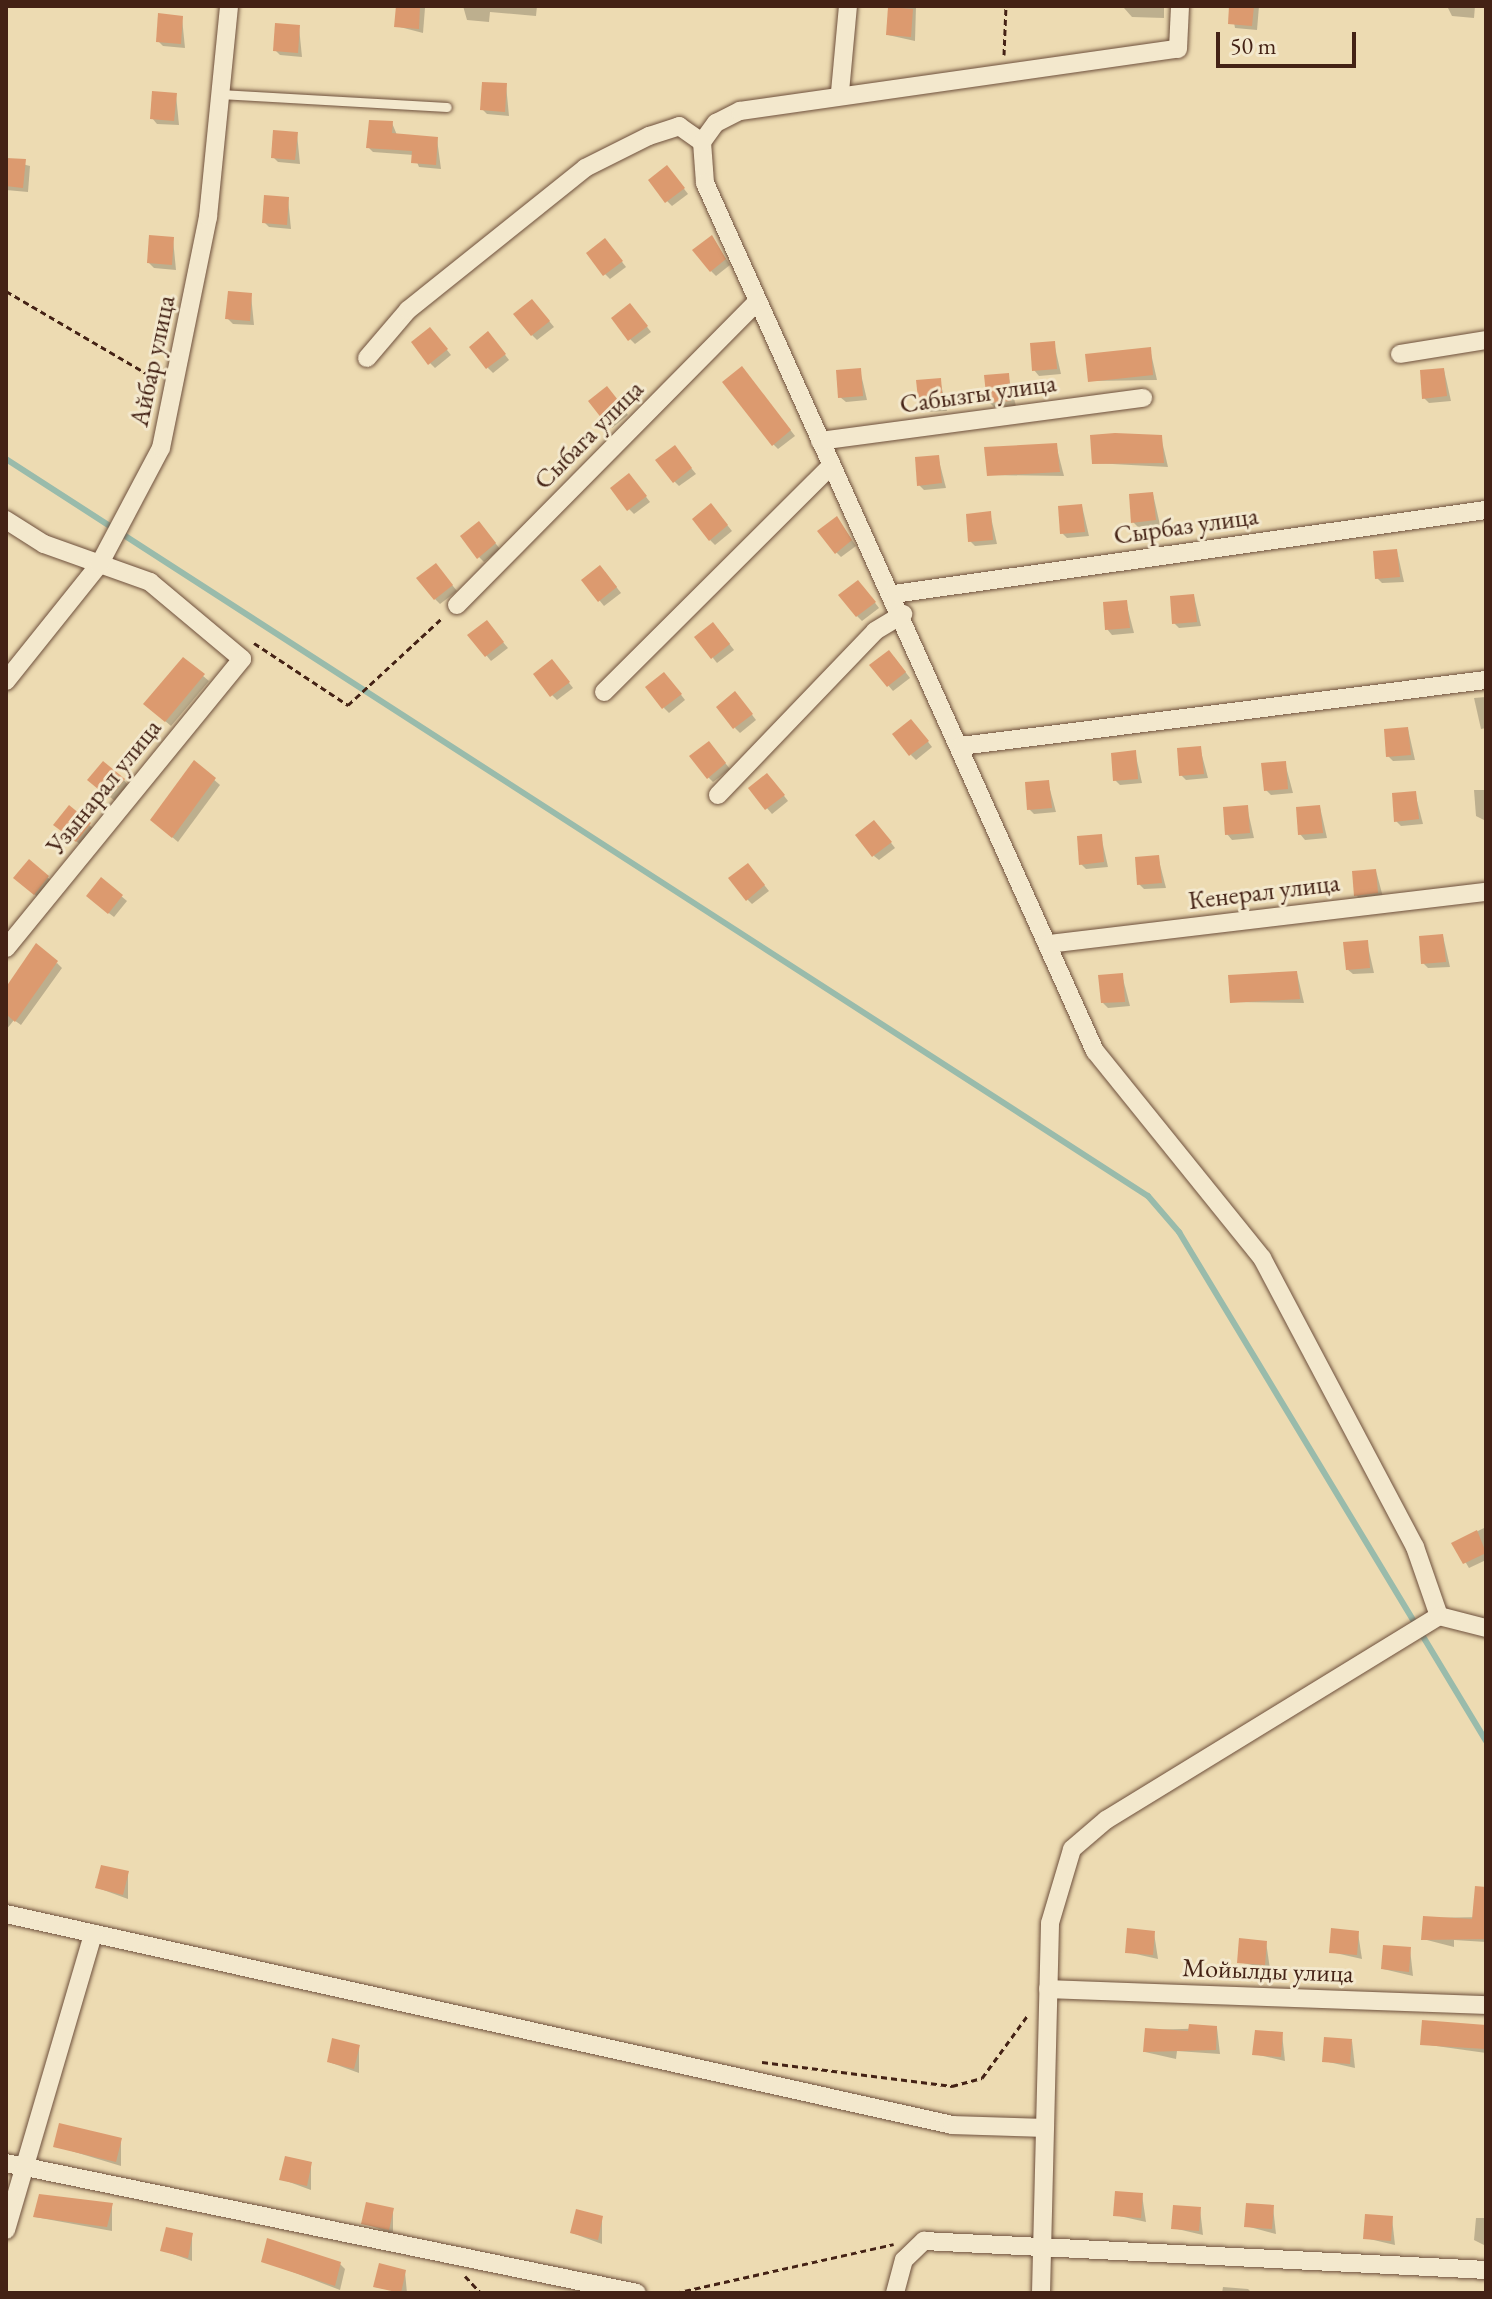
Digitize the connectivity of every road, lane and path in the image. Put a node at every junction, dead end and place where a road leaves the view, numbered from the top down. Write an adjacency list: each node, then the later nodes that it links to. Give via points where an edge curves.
1 (229, 6): 7 (street, Айбар улица)
2 (848, 6): 6 (street)
3 (1006, 6): 5 (path)
4 (1180, 6): 5 (street, via 1178,49)
5 (1003, 71): 6 (street)
6 (840, 92): 9 (street, via 740,111 716,123)
7 (220, 94): 8 (lane); 15 (street, Айбар улица, via 208,217)
8 (447, 107)
9 (702, 142): 11 (street, via 705,183); 14 (street, via 679,126 585,168 408,310)
10 (6, 291): 15 (path)
11 (757, 302): 17 (street); 23 (street, Сыбага улица)
12 (1486, 340): 13 (street)
13 (1400, 354)
14 (367, 358)
15 (174, 390): 21 (street, Айбар улица, via 147,483)
16 (1143, 398): 17 (street, Сабызгы улица)
17 (820, 441): 18 (street)
18 (831, 466): 22 (street); 28 (street)
19 (1486, 510): 22 (street, Сырбаз улица)
20 (6, 520): 21 (street)
21 (99, 565): 25 (street, via 150,582); 27 (street, Айбар улица)
22 (894, 594): 24 (street)
23 (457, 605): 25 (path, via 348,705 256,640)
24 (903, 614): 29 (street); 30 (street, via 875,631)
25 (242, 659): 33 (street, Узынарал улица)
26 (1486, 680): 29 (street)
27 (6, 681)
28 (604, 692)
29 (961, 746): 32 (street)
30 (718, 795)
31 (1486, 892): 32 (street, Кенерал улица)
32 (1048, 944): 34 (street, via 1095,1051 1262,1258 1415,1547)
33 (6, 948)
34 (1439, 1616): 35 (street); 38 (street, via 1106,1820 1072,1849 1050,1923)
35 (1486, 1628)
36 (6, 1914): 37 (street)
37 (93, 1934): 41 (street, via 952,2125); 42 (street)
38 (1048, 1989): 39 (street, Мойылды улица); 40 (path, via 982,2078 952,2086); 41 (street)
39 (1486, 2005)
40 (745, 2060)
41 (1045, 2128): 45 (street)
42 (15, 2165): 43 (street); 47 (street)
43 (6, 2230)
44 (924, 2241): 45 (street); 48 (path); 49 (street, via 904,2260)
45 (1042, 2250): 46 (street); 50 (street)
46 (1486, 2270)
47 (637, 2293)
48 (675, 2293)
49 (895, 2293)
50 (1041, 2293)

